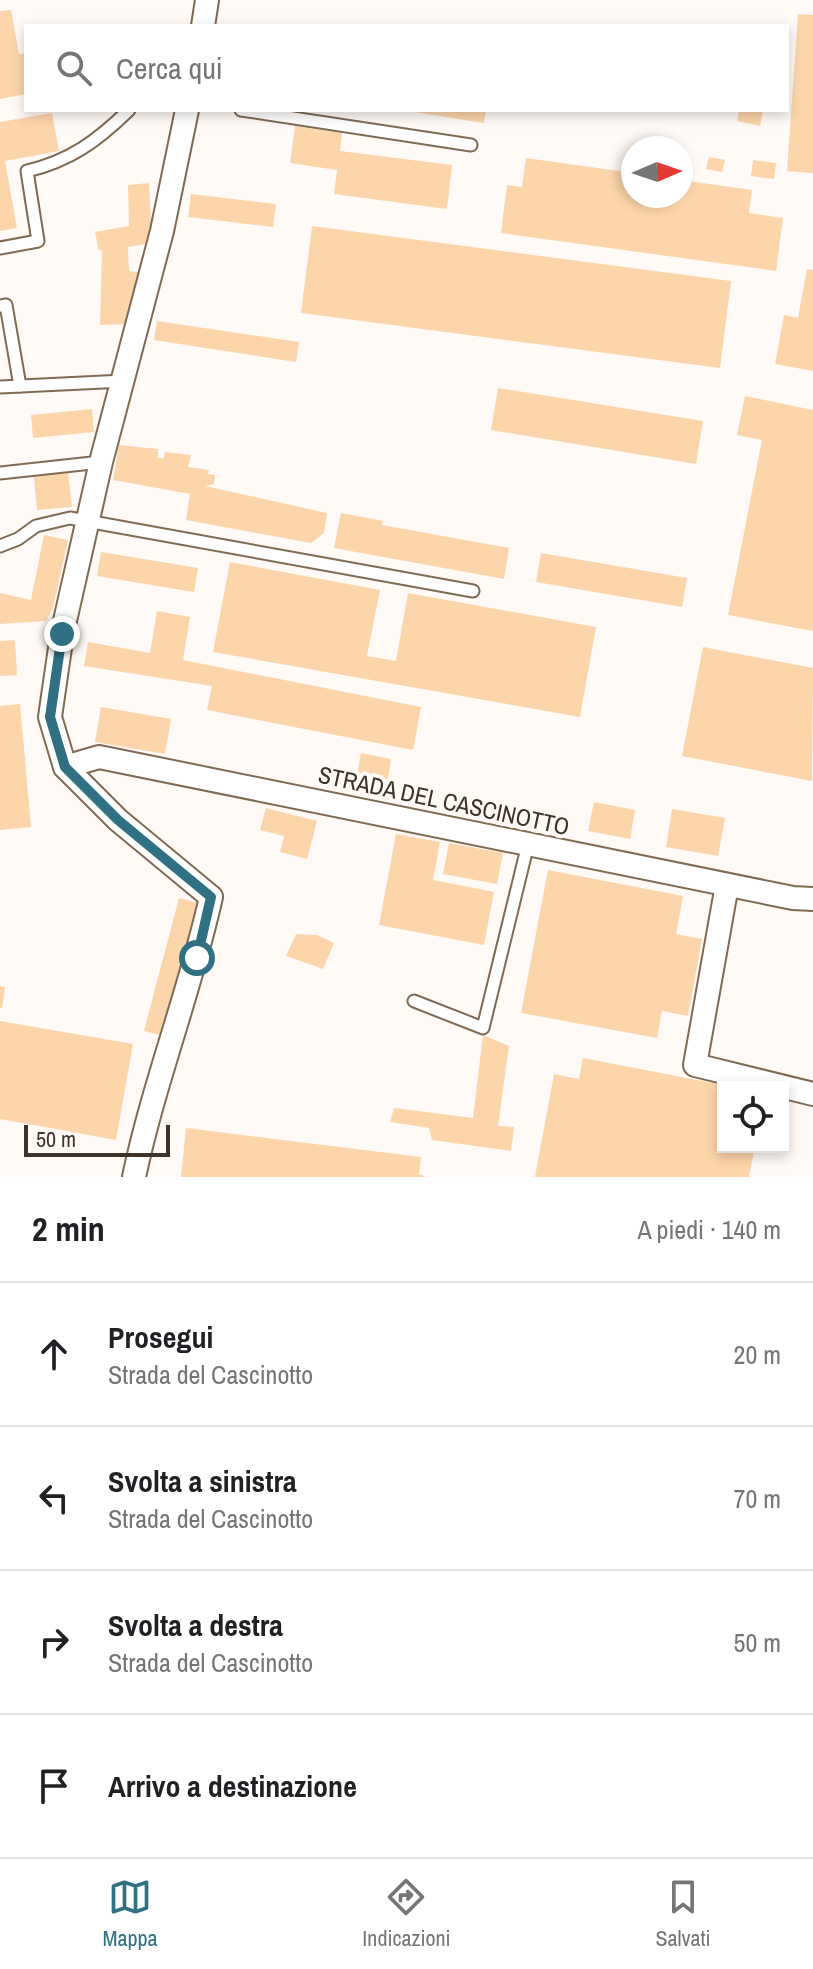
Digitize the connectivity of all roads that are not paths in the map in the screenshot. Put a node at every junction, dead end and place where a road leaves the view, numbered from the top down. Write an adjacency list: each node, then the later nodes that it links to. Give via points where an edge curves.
1 (207, 0): 2 (street)
2 (203, 24)
3 (127, 112): 7 (lane, via 59,164 27,171 38,241)
4 (187, 112): 9 (street)
5 (254, 112): 6 (lane)
6 (471, 145)
7 (0, 248)
8 (0, 306): 10 (lane, via 6,305)
9 (124, 381): 10 (lane); 12 (street)
10 (20, 386): 11 (lane)
11 (0, 387)
12 (101, 462): 13 (lane); 14 (street)
13 (0, 473)
14 (87, 521): 15 (lane, via 70,518 36,526); 16 (lane); 17 (street, via 50,717)
15 (0, 546)
16 (473, 591)
17 (65, 767): 18 (street, STRADA DEL CASCINOTTO, via 99,757); 23 (street, via 118,820 211,897)
18 (528, 844): 19 (street, STRADA DEL CASCINOTTO); 21 (lane, via 483,1028)
19 (727, 885): 20 (street, STRADA DEL CASCINOTTO); 22 (street, via 695,1065)
20 (813, 899)
21 (414, 1001)
22 (813, 1094)
23 (134, 1177)

